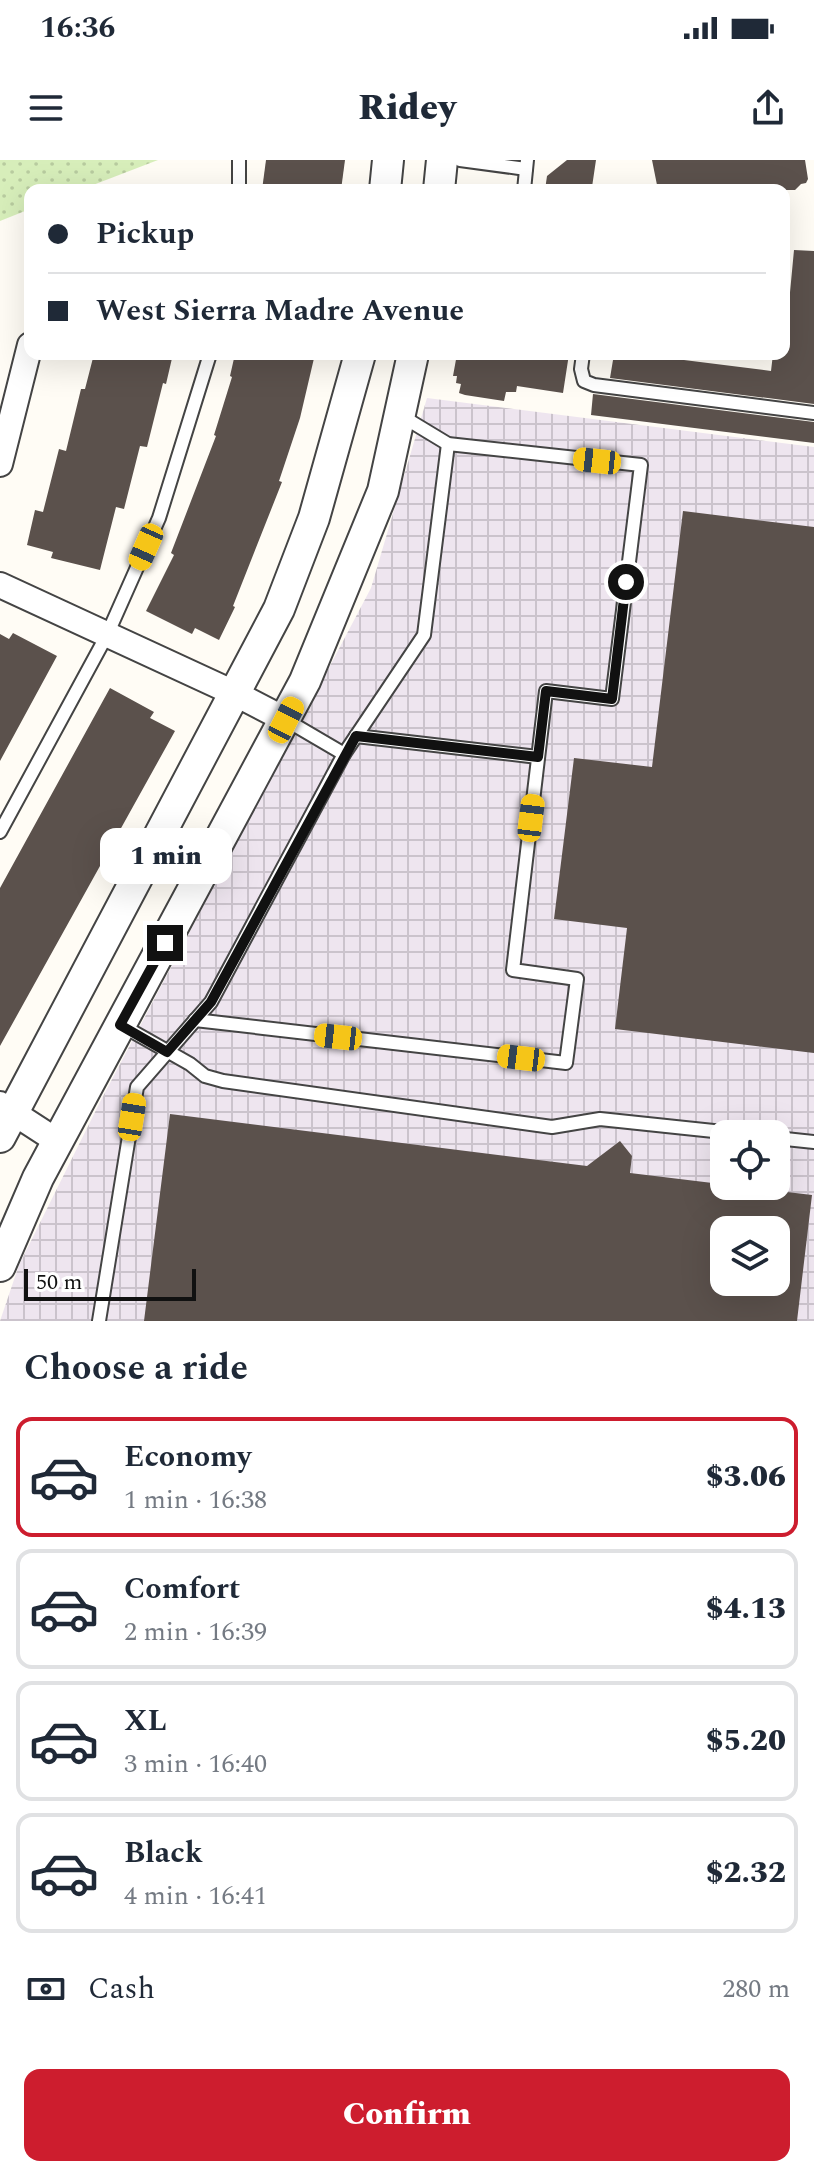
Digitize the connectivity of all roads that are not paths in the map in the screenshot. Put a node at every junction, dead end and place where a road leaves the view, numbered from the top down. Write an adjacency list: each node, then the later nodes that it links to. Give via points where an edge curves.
1 (239, 160): 6 (lane)
2 (388, 160): 7 (street)
3 (442, 160): 8 (street)
4 (460, 160): 5 (lane)
5 (526, 164): 9 (lane)
6 (239, 184)
7 (386, 184)
8 (440, 184)
9 (524, 184)
10 (26, 360): 18 (street)
11 (208, 360): 20 (lane, via 159,518)
12 (358, 360): 21 (street, via 314,518 279,609)
13 (412, 360): 16 (street)
14 (582, 360): 15 (lane, via 584,381 594,385)
15 (814, 413)
16 (400, 415): 17 (lane); 22 (street, via 383,491)
17 (448, 444): 23 (lane, via 424,635); 25 (lane, via 641,465 612,699 546,691)
18 (0, 464)
19 (0, 585): 20 (street)
20 (107, 635): 21 (street); 26 (lane)
21 (236, 694): 22 (street); 30 (street)
22 (286, 720): 24 (lane); 28 (street)
23 (356, 736): 24 (lane); 25 (lane)
24 (344, 754): 27 (lane, via 211,1002)
25 (538, 757): 27 (lane, via 513,970 577,979 566,1063)
26 (0, 832)
27 (195, 1020): 29 (lane)
28 (120, 1025): 29 (lane); 33 (street)
29 (167, 1052): 31 (lane, via 223,1081 552,1127 600,1119); 36 (lane, via 137,1087)
30 (4, 1117): 33 (street)
31 (710, 1131)
32 (790, 1139): 34 (lane)
33 (57, 1141): 35 (street)
34 (814, 1142)
35 (0, 1266)
36 (99, 1321)

